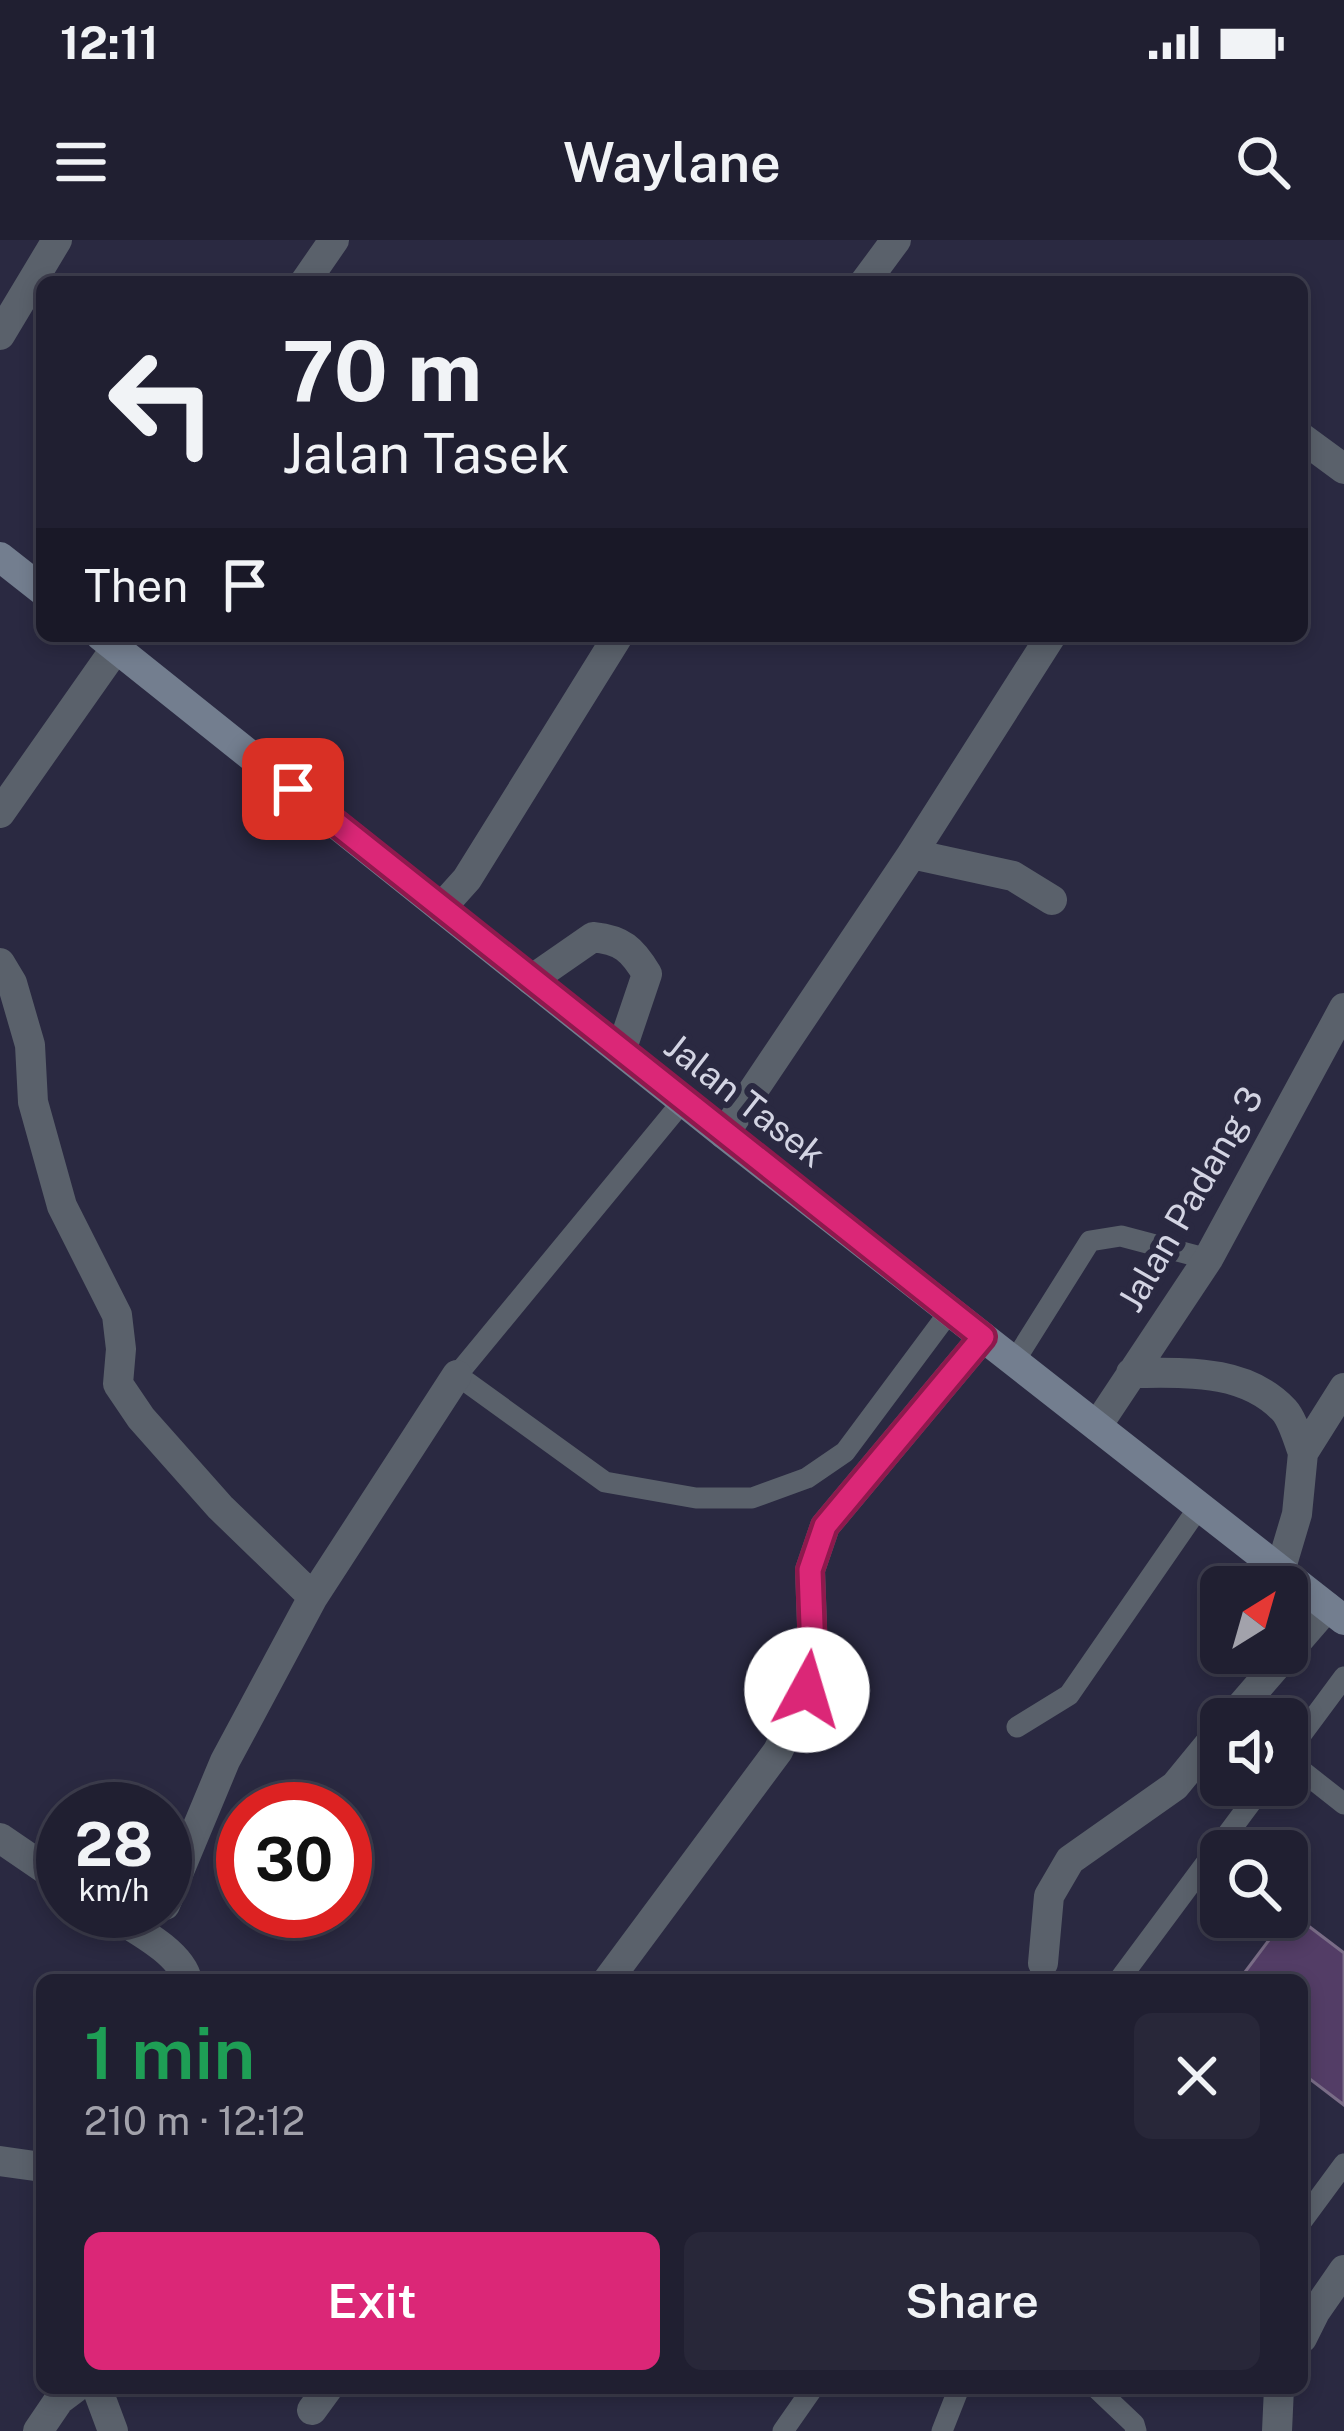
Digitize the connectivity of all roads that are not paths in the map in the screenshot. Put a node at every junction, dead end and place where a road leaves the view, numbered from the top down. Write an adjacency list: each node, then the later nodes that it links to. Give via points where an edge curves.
1 (57, 240): 6 (street)
2 (334, 240): 4 (street)
3 (896, 240): 5 (street)
4 (309, 276)
5 (869, 276)
6 (0, 335)
7 (1308, 443): 8 (street)
8 (1344, 470)
9 (0, 557): 10 (main road)
10 (36, 584)
11 (109, 642): 14 (street); 17 (main road, Jalan Tasek)
12 (614, 642): 17 (street)
13 (1047, 642): 15 (street)
14 (0, 813)
15 (912, 854): 16 (street, via 1013,876); 23 (street)
16 (1052, 900)
17 (441, 908): 19 (main road, Jalan Tasek)
18 (0, 963): 37 (street, via 30,1045 33,1102 62,1206 117,1315 118,1384 220,1508)
19 (531, 980): 21 (main road, Jalan Tasek); 21 (street, via 592,937 617,939 634,952 647,974)
20 (1344, 1008): 24 (street, Jalan Padang 3)
21 (621, 1051): 22 (main road, Jalan Tasek)
22 (683, 1101): 23 (main road, Jalan Tasek); 29 (lane)
23 (724, 1134): 25 (main road, Jalan Tasek)
24 (1208, 1258): 27 (lane, via 1120,1236 1090,1241); 28 (street, Jalan Padang 3)
25 (950, 1311): 26 (main road, Jalan Tasek); 29 (lane, via 845,1452 807,1478 752,1498 696,1498 605,1482)
26 (983, 1337): 27 (main road, Jalan Tasek); 55 (street, via 825,1526 810,1570 807,1690 778,1751)
27 (1014, 1361): 31 (main road, Jalan Tasek)
28 (1131, 1373): 31 (street, Jalan Padang 3); 32 (street, via 1204,1373 1251,1385 1286,1412)
29 (457, 1375): 37 (street)
30 (1344, 1388): 32 (street)
31 (1096, 1426): 33 (main road, Jalan Tasek)
32 (1304, 1453): 35 (street)
33 (1199, 1507): 34 (main road, Jalan Tasek); 41 (lane, via 1069,1695)
34 (1275, 1566)
35 (1281, 1566)
36 (1308, 1592): 38 (main road, Jalan Tasek)
37 (313, 1597): 48 (street, via 225,1761)
38 (1335, 1614): 40 (street)
39 (1344, 1677): 42 (lane)
40 (1251, 1698)
41 (1017, 1727)
42 (1308, 1727)
43 (1200, 1756): 53 (street, via 1175,1786 1070,1860 1049,1896)
44 (1308, 1774): 45 (lane)
45 (1344, 1804)
46 (1248, 1806): 56 (lane)
47 (0, 1838): 49 (street)
48 (192, 1842)
49 (36, 1863)
50 (146, 1938): 52 (street)
51 (159, 1938): 52 (street)
52 (158, 1946): 54 (street)
53 (1043, 1963)
54 (185, 1974)
55 (612, 1974)
56 (1123, 1974)
57 (0, 2162): 59 (street)
58 (1344, 2164): 60 (lane)
59 (36, 2166)
60 (1308, 2213)
61 (1344, 2270): 62 (street)
62 (1308, 2326)
63 (66, 2394): 69 (street)
64 (99, 2394): 70 (street)
65 (809, 2394): 71 (lane)
66 (956, 2394): 72 (lane)
67 (1102, 2394): 73 (lane)
68 (1280, 2394): 74 (street)
69 (38, 2431)
70 (113, 2431)
71 (783, 2431)
72 (942, 2431)
73 (1136, 2431)
74 (1277, 2431)

